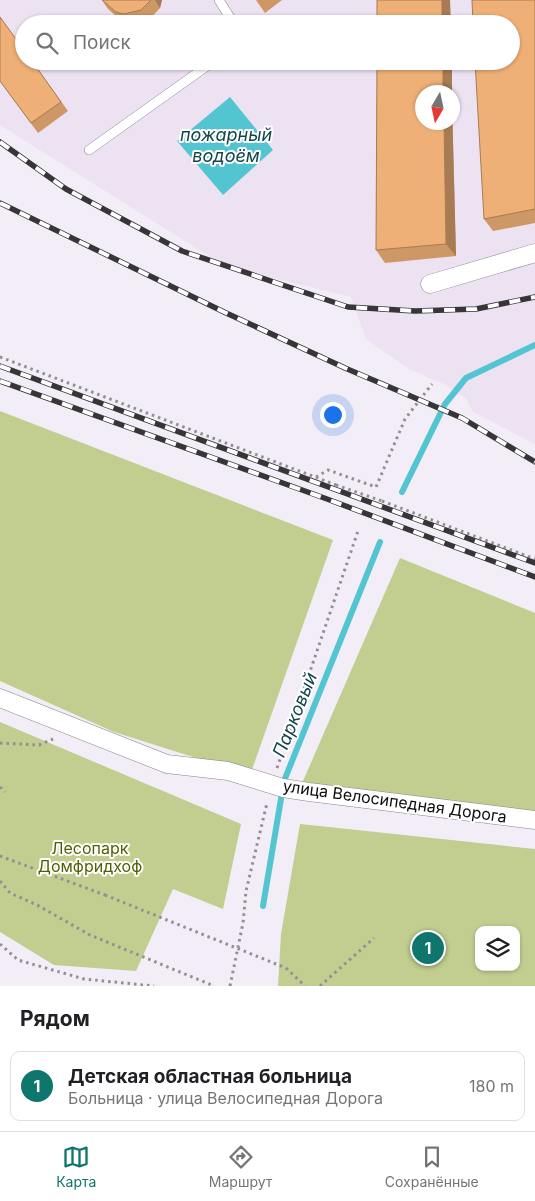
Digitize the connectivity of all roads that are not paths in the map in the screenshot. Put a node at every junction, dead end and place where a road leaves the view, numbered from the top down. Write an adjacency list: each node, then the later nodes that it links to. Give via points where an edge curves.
1 (219, 0): 2 (lane)
2 (228, 15)
3 (201, 70): 4 (lane)
4 (89, 150)
5 (535, 254): 6 (street)
6 (430, 284)
7 (0, 698): 8 (street, улица Велосипедная Дорога, via 167,764 228,771 309,792)
8 (535, 820)

